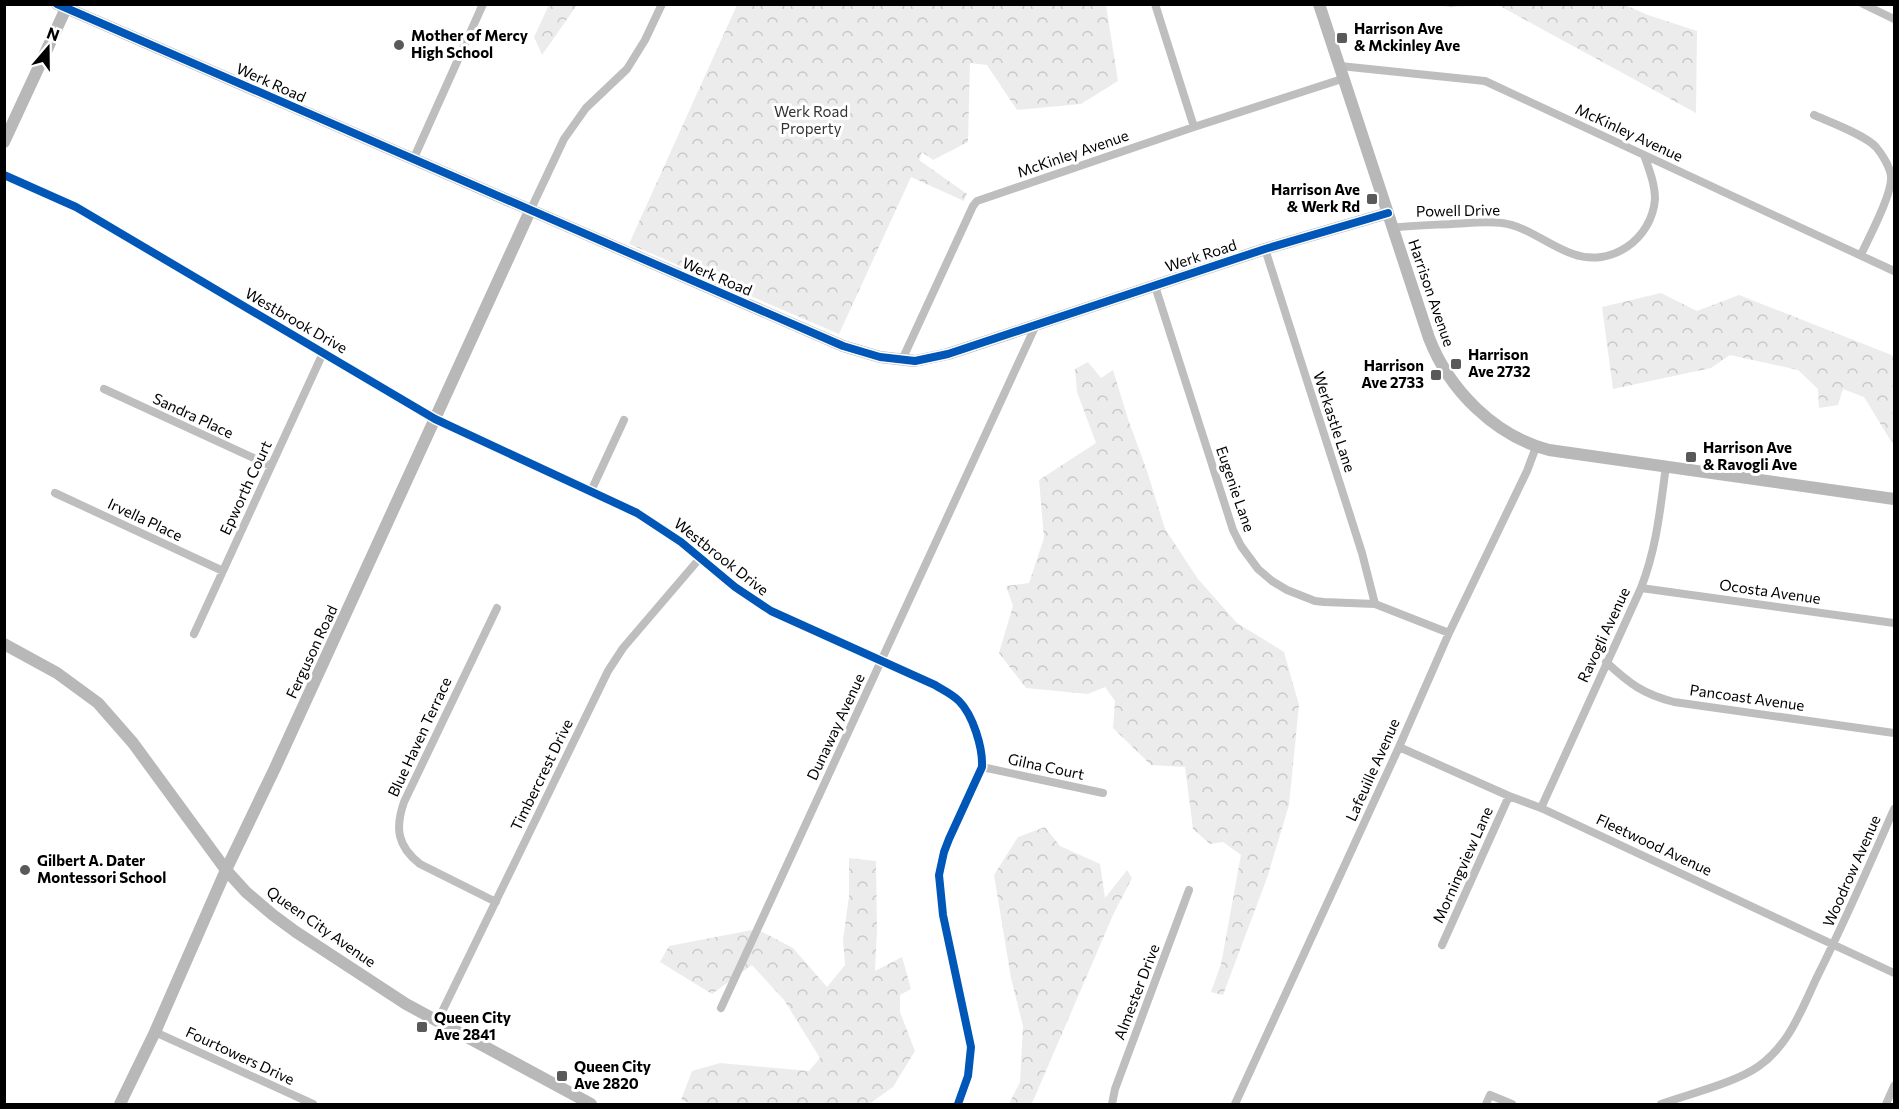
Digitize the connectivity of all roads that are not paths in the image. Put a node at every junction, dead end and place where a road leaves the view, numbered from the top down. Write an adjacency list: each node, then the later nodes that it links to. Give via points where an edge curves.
1 (483, 4): 13 (street)
2 (662, 4): 16 (street, via 627,69 586,108 569,131)
3 (1155, 4): 10 (street)
4 (1319, 4): 8 (street, Harrison Avenue)
5 (1863, 4): 7 (street)
6 (64, 6): 11 (street); 13 (street, Werk Road)
7 (1894, 19)
8 (1343, 72): 10 (street, McKinley Avenue); 12 (street, McKinley Avenue, via 1485,81); 17 (street, Harrison Avenue)
9 (1814, 115): 15 (street, via 1876,146)
10 (1194, 127): 25 (street, McKinley Avenue, via 977,201)
11 (4, 142)
12 (1644, 155): 18 (street, Powell Drive, via 1653,180 1653,211 1635,241 1608,256 1573,254 1500,222); 20 (street, McKinley Avenue)
13 (413, 160): 16 (street, Werk Road)
14 (4, 175): 24 (street, Westbrook Drive, via 76,207)
15 (1893, 177): 20 (street)
16 (530, 211): 25 (street, Werk Road, via 843,346); 27 (street, Ferguson Road)
17 (1388, 213): 18 (street, Harrison Avenue); 19 (street, Werk Road)
18 (1392, 228): 29 (street, Harrison Avenue, via 1436,356 1450,380 1492,420)
19 (1264, 249): 22 (street, Werk Road); 38 (street, Werkastle Lane)
20 (1861, 255): 21 (street, McKinley Avenue)
21 (1894, 271)
22 (1155, 286): 23 (street, Werk Road); 38 (street, Eugenie Lane, via 1233,530 1248,558 1272,581 1298,595 1328,603)
23 (1035, 327): 25 (street, Werk Road, via 938,357 915,362); 44 (street, Dunaway Avenue)
24 (323, 353): 27 (street, Westbrook Drive); 30 (street, Epworth Court)
25 (902, 360)
26 (104, 389): 30 (street, Sandra Place)
27 (435, 419): 32 (street, Westbrook Drive); 53 (street, Ferguson Road)
28 (624, 420): 32 (street)
29 (1536, 447): 31 (street, Harrison Avenue); 41 (street, Lafeuille Avenue)
30 (271, 466): 36 (street, Epworth Court)
31 (1666, 466): 34 (street, Harrison Avenue); 37 (street, Ravogli Avenue, via 1655,546)
32 (591, 491): 35 (street, Westbrook Drive, via 661,528)
33 (55, 494): 36 (street, Irvella Place)
34 (1894, 499)
35 (700, 558): 44 (street, Westbrook Drive, via 771,611); 55 (street, Timbercrest Drive, via 608,671)
36 (223, 571): 42 (street, Epworth Court)
37 (1641, 588): 40 (street, Ocosta Avenue); 45 (street, Ravogli Avenue)
38 (1375, 604): 41 (street, Eugenie Lane)
39 (496, 608): 55 (street, Blue Haven Terrace, via 404,802 398,825 406,850 420,864)
40 (1894, 623)
41 (1449, 633): 47 (street, Lafeuille Avenue)
42 (194, 634)
43 (4, 644): 53 (street, Queen City Avenue, via 57,673 98,703 133,742)
44 (881, 662): 48 (street, Westbrook Drive, via 957,699 970,718 983,756); 59 (street, Dunaway Avenue)
45 (1606, 662): 46 (street, Pancoast Avenue, via 1638,688 1674,702); 51 (street, Ravogli Avenue)
46 (1894, 733)
47 (1399, 747): 50 (street, Fleetwood Avenue); 68 (street, Lafeuille Avenue)
48 (982, 767): 49 (street, Gilna Court); 66 (street, via 949,839 939,875 943,915 971,1047 968,1076)
49 (1103, 793)
50 (1509, 796): 51 (street, Fleetwood Avenue); 57 (street, Morningview Lane)
51 (1541, 808): 56 (street, Fleetwood Avenue)
52 (1894, 809): 56 (street, Woodrow Avenue)
53 (226, 870): 60 (street, Queen City Avenue, via 246,892 296,932); 61 (street, Ferguson Road)
54 (1189, 890): 67 (street, Almester Drive, via 1114,1089)
55 (496, 902): 60 (street, Timbercrest Drive)
56 (1834, 944): 58 (street, Fleetwood Avenue); 71 (street, Woodrow Avenue, via 1791,1031 1772,1056 1747,1074)
57 (1442, 945)
58 (1894, 973)
59 (721, 1008)
60 (437, 1022): 65 (street, Queen City Avenue)
61 (155, 1032): 63 (street, Ferguson Road); 64 (street, Fourtowers Drive)
62 (1894, 1086): 72 (street)
63 (120, 1104)
64 (313, 1104)
65 (591, 1104)
66 (958, 1104)
67 (1112, 1104)
68 (1235, 1104)
69 (1486, 1104): 70 (street, via 1490,1095)
70 (1512, 1104)
71 (1661, 1104)
72 (1886, 1104)

